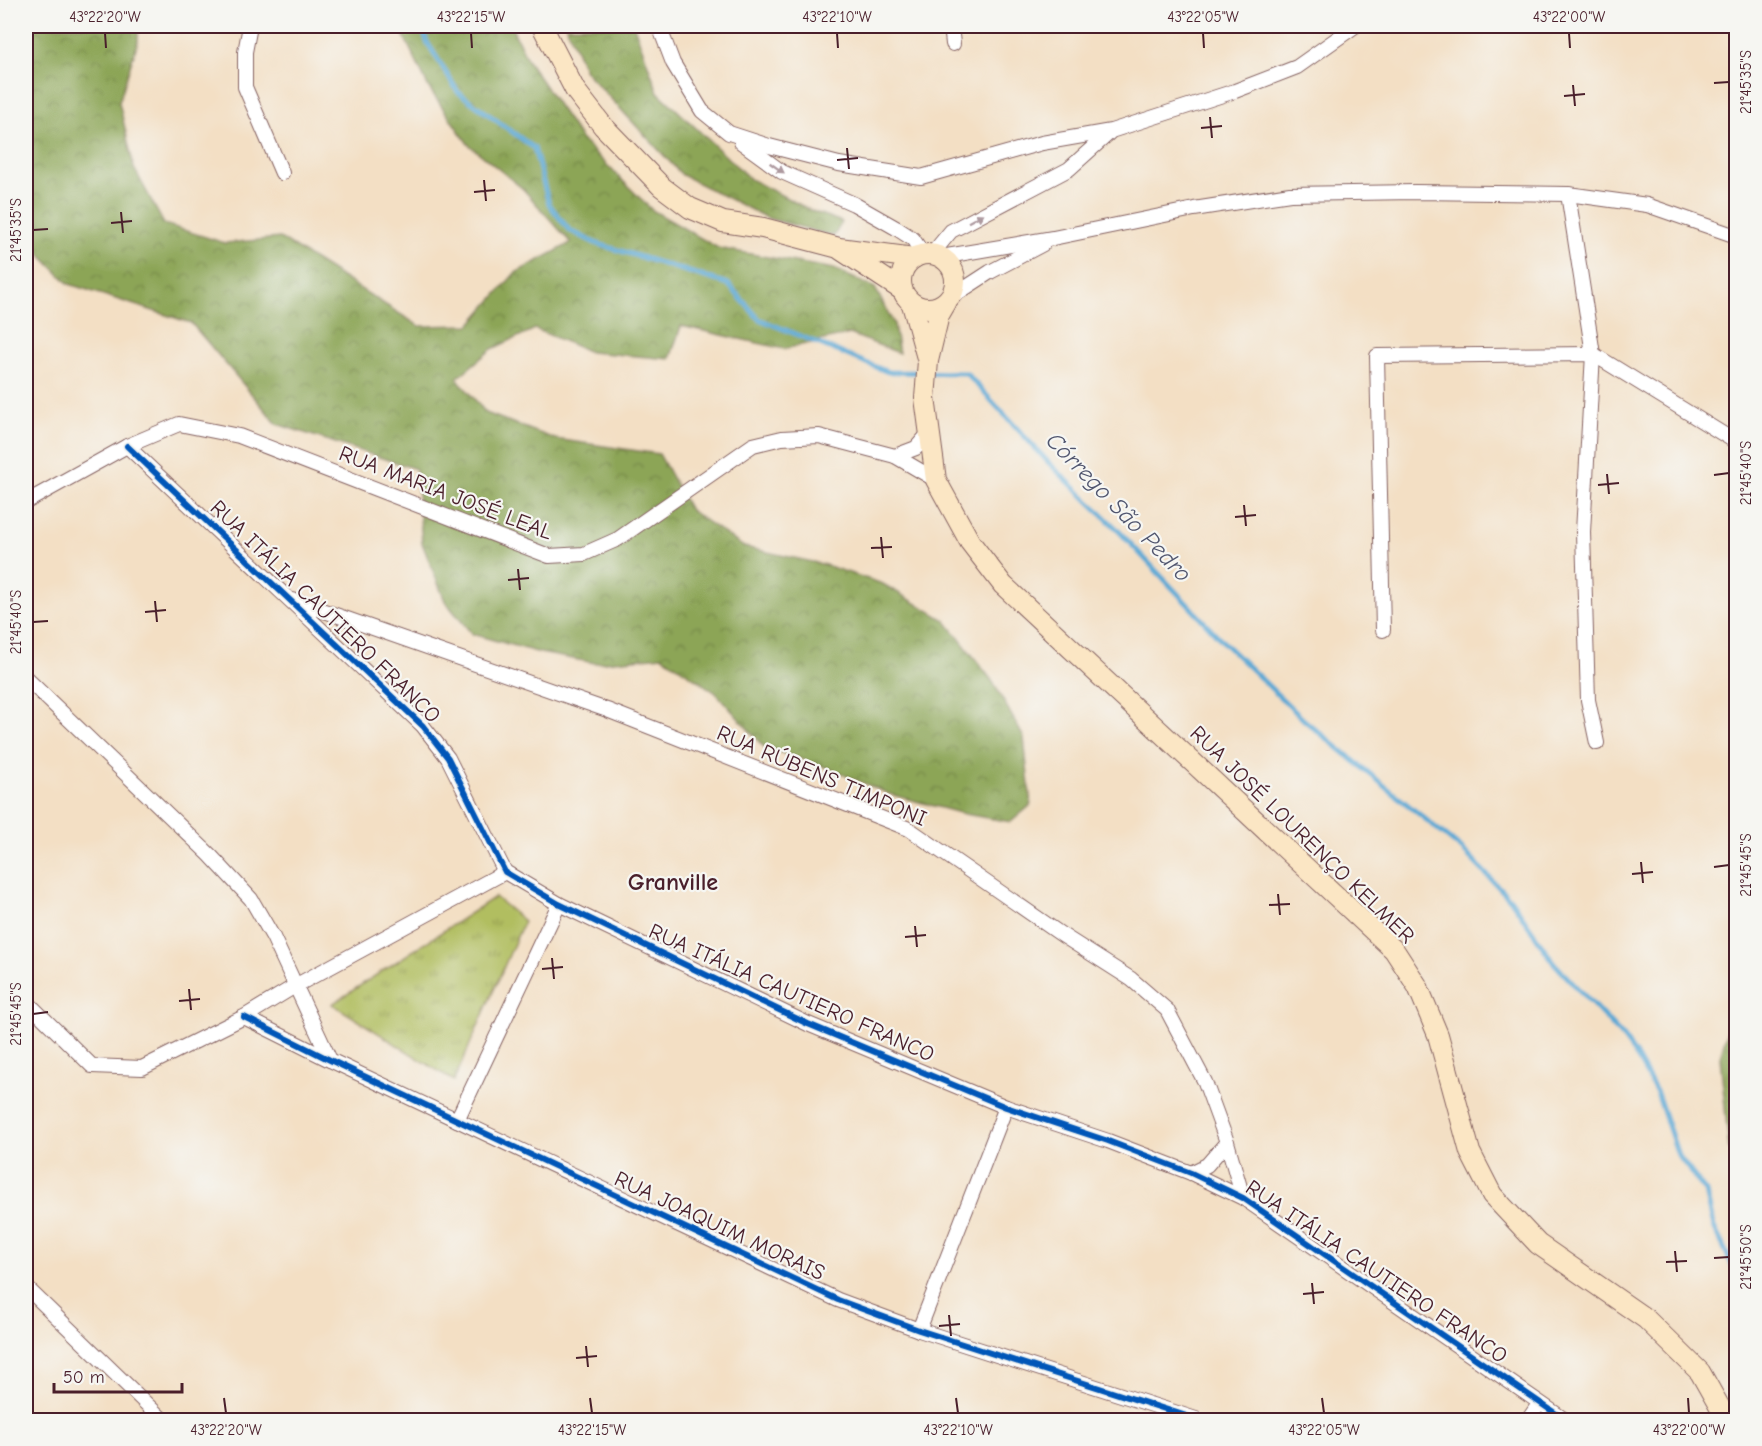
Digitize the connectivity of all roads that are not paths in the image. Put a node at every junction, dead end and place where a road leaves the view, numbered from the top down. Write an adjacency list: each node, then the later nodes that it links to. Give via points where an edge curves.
1 (250, 26): 9 (street, via 245,52 246,87)
2 (542, 26): 13 (main road, via 575,90 603,126 662,187 690,208 723,222 764,228)
3 (659, 26): 8 (street, via 673,63 702,111)
4 (951, 26): 6 (street)
5 (1354, 26): 7 (street, via 1297,67)
6 (953, 44)
7 (1111, 131): 8 (street, via 1042,144 921,177 839,164); 14 (street, one-way to 7, via 951,231 1069,169)
8 (729, 133): 14 (street, one-way to 14, via 782,172 854,204 896,228 913,239)
9 (282, 173)
10 (1568, 194): 11 (street, via 1647,204); 12 (street, via 1290,194); 17 (street)
11 (1737, 236)
12 (1053, 238): 14 (street); 16 (street)
13 (839, 248): 14 (main road); 15 (main road)
14 (927, 256): 15 (main road, via 907,263 902,271 900,280); 16 (main road, via 948,263 953,271 956,280)
15 (907, 297): 16 (main road, via 929,309); 18 (main road, RUA JOSÉ LOURENÇO KELMER)
16 (948, 300): 18 (main road, RUA JOSÉ LOURENÇO KELMER, via 939,315)
17 (1593, 354): 20 (street); 26 (street, via 1377,356); 28 (street, via 1583,532 1588,700)
18 (928, 362): 19 (main road, RUA JOSÉ LOURENÇO KELMER, via 925,398)
19 (930, 432): 22 (street, via 916,448); 23 (main road, RUA JOSÉ LOURENÇO KELMER)
20 (1737, 442)
21 (127, 446): 22 (street, RUA MARIA JOSÉ LEAL, via 179,424 239,436 549,556 584,554 618,539 753,445 782,438 819,436); 24 (street, RUA MARIA JOSÉ LEAL); 25 (street, RUA ITÁLIA CAUTIERO FRANCO)
22 (895, 456): 23 (street, RUA MARIA JOSÉ LEAL)
23 (936, 480): 47 (main road, RUA JOSÉ LOURENÇO KELMER, via 970,542 1003,585 1394,950 1418,987 1438,1035 1470,1152 1492,1195 1538,1244 1646,1319 1700,1372)
24 (26, 502)
25 (288, 598): 29 (street, RUA ITÁLIA CAUTIERO FRANCO, via 423,726 448,758); 37 (street, RUA RÚBENS TIMPONI, via 608,710 909,830 1131,979 1167,1010 1205,1082)
26 (1383, 630)
27 (26, 678): 31 (street, via 251,899)
28 (1597, 743)
29 (505, 872): 30 (street, RUA ITÁLIA CAUTIERO FRANCO); 31 (street)
30 (559, 904): 35 (street, RUA ITÁLIA CAUTIERO FRANCO, via 808,1024); 36 (street)
31 (295, 986): 33 (street); 34 (street)
32 (26, 1001): 33 (street, via 92,1066 142,1068)
33 (244, 1017): 34 (street, RUA JOAQUIM MORAIS)
34 (330, 1060): 36 (street, RUA JOAQUIM MORAIS)
35 (1006, 1107): 38 (street, RUA ITÁLIA CAUTIERO FRANCO); 41 (street)
36 (457, 1120): 41 (street, RUA JOAQUIM MORAIS, via 838,1300)
37 (1227, 1142): 38 (street, via 1207,1165); 39 (street, RUA RÚBENS TIMPONI)
38 (1191, 1173): 39 (street, RUA ITÁLIA CAUTIERO FRANCO)
39 (1243, 1198): 42 (street, RUA ITÁLIA CAUTIERO FRANCO)
40 (26, 1287): 43 (street)
41 (920, 1330): 44 (street, RUA JOAQUIM MORAIS)
42 (1539, 1404): 45 (street); 46 (street, RUA ITÁLIA CAUTIERO FRANCO)
43 (163, 1420)
44 (1199, 1420)
45 (1528, 1420)
46 (1565, 1420)
47 (1727, 1420)

